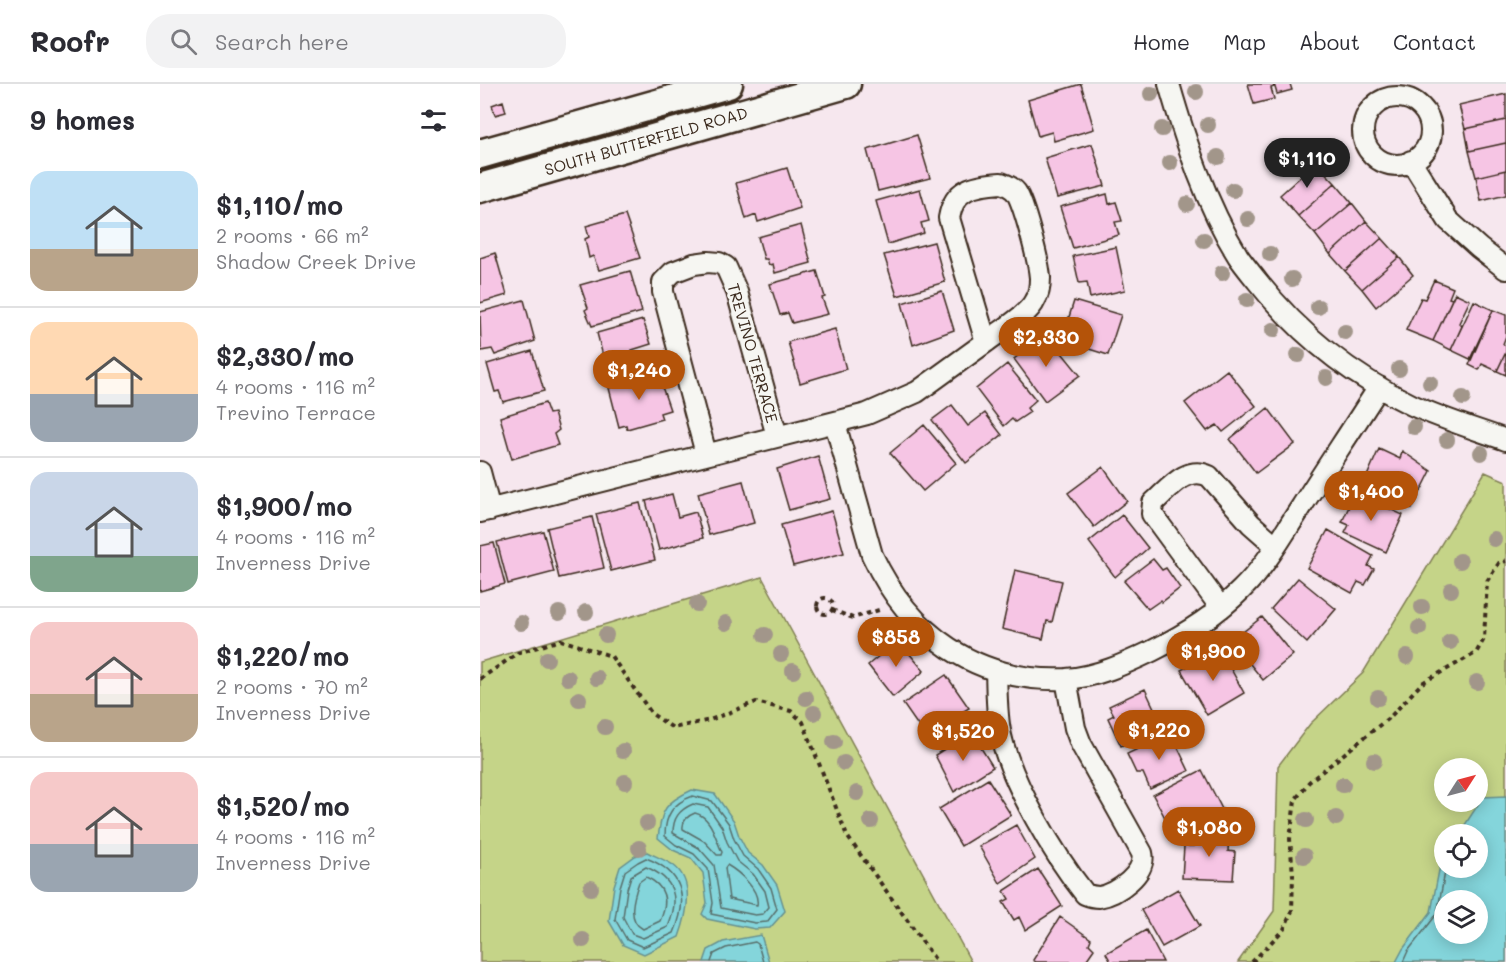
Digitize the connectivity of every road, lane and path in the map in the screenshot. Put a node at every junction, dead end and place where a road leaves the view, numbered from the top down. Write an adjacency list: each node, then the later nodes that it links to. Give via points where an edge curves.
1 (728, 84): 4 (main road, SOUTH BUTTERFIELD ROAD)
2 (846, 84): 6 (main road, SOUTH BUTTERFIELD ROAD)
3 (1169, 84): 9 (street, via 1204,191 1239,257 1301,331)
4 (480, 154)
5 (1411, 161): 7 (street, via 1448,219)
6 (480, 188)
7 (1506, 269)
8 (986, 342): 8 (street, TREVINO TERRACE, via 1035,303 1039,289 1032,240 1017,194 1001,183 980,184 960,193 951,205 949,218); 10 (street, TREVINO TERRACE, via 917,392)
9 (1379, 387): 12 (street, via 1413,406); 16 (street)
10 (835, 423): 11 (street, TREVINO TERRACE); 18 (street, via 872,555)
11 (777, 436): 13 (street, TREVINO TERRACE); 13 (street, TREVINO TERRACE, via 737,292 726,267 719,263 694,264 673,272 663,282 663,292)
12 (1506, 440)
13 (706, 454): 15 (street, TREVINO TERRACE)
14 (480, 472): 15 (street, TREVINO TERRACE)
15 (485, 511)
16 (1276, 546): 19 (street, via 1243,589); 19 (street, via 1202,473 1185,475 1153,503 1152,514)
17 (1506, 561): 25 (path, via 1499,563 1487,581 1485,639 1476,653 1422,683 1391,716 1309,782 1295,800 1290,839 1292,911 1284,929)
18 (898, 600): 20 (path, via 853,618); 21 (street, via 934,638)
19 (1221, 608): 23 (street, via 1195,628 1119,666)
20 (832, 610): 20 (path, via 823,614 817,604 828,599)
21 (996, 671): 23 (street); 23 (street, via 997,711 1011,768 1066,870 1085,894 1102,896 1128,883 1143,859 1081,744)
22 (480, 679): 24 (path, via 518,653 561,640 611,656 652,714 674,728 710,720 756,702 792,711 803,722 847,836)
23 (1066, 679)
24 (937, 962)
25 (1252, 962)

